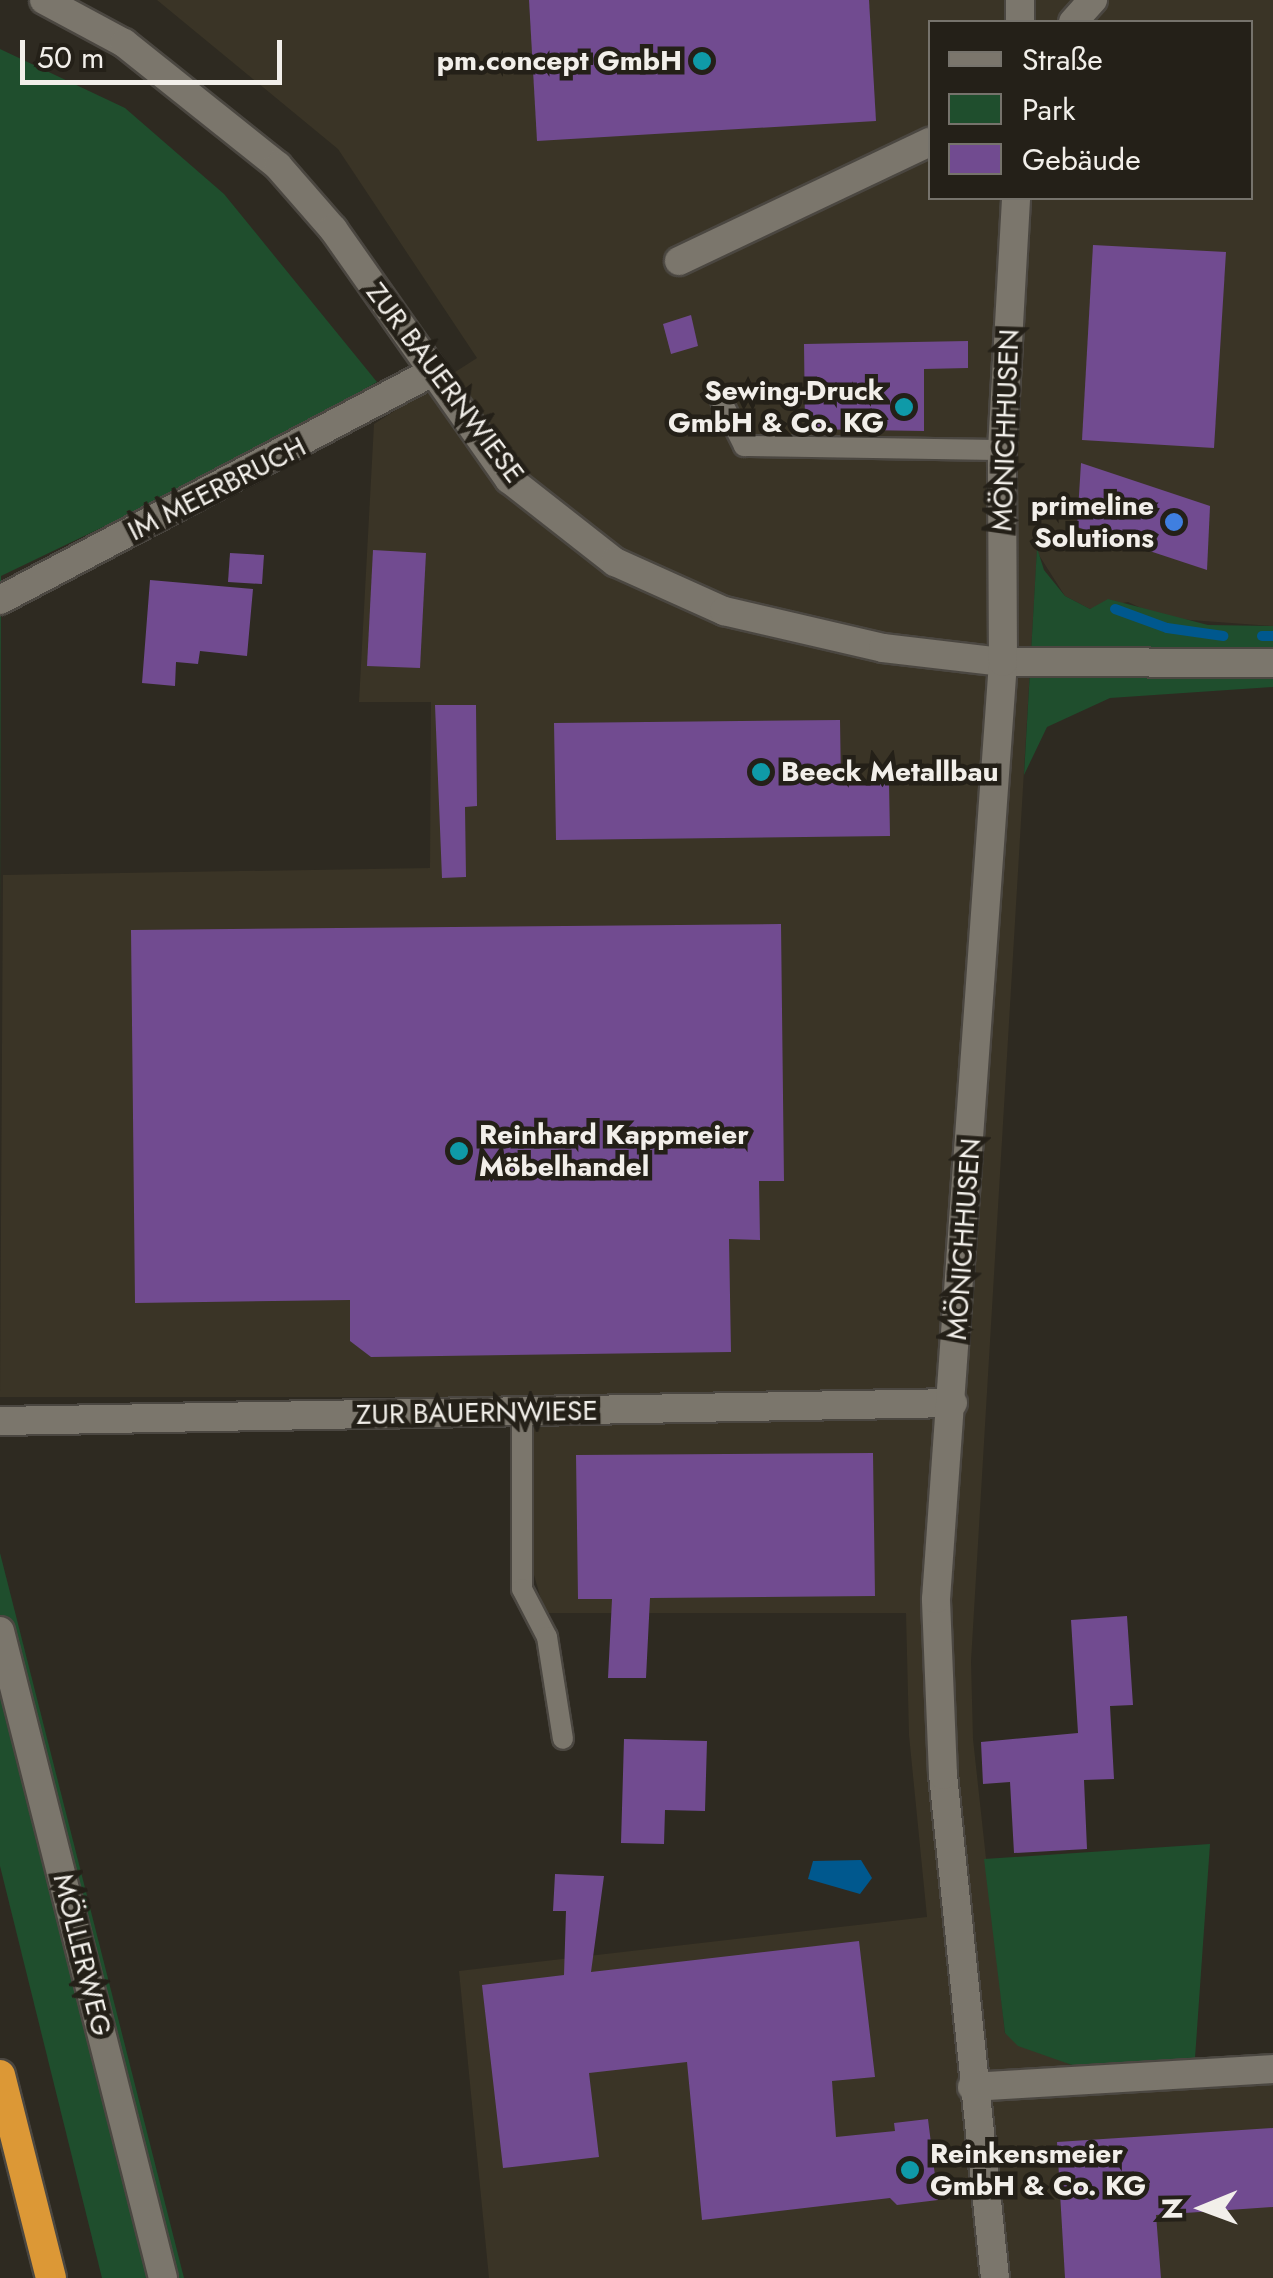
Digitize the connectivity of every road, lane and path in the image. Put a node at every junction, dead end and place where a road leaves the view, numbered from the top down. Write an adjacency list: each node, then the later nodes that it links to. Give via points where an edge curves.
1 (44, 0): 7 (street, ZUR BAUERNWIESE, via 124,43 278,166 333,229)
2 (1093, 0): 3 (street)
3 (1075, 20)
4 (928, 143): 6 (street)
5 (1016, 200): 9 (street, MÖNICHHUSEN)
6 (679, 261)
7 (431, 372): 10 (street, IM MEERBRUCH); 11 (street, ZUR BAUERNWIESE, via 509,478 615,562 740,615 883,648)
8 (719, 396): 9 (lane, via 744,446)
9 (1002, 450): 11 (street, MÖNICHHUSEN)
10 (0, 600)
11 (1002, 662): 12 (street, ZUR BAUERNWIESE); 13 (street, MÖNICHHUSEN)
12 (1273, 662)
13 (953, 1403): 14 (street, ZUR BAUERNWIESE); 20 (street, MÖNICHHUSEN, via 936,1599 943,1775)
14 (522, 1412): 15 (street, ZUR BAUERNWIESE); 17 (lane, via 522,1589 547,1636)
15 (0, 1421)
16 (0, 1631): 22 (street, MÖLLERWEG)
17 (563, 1738)
18 (1273, 2069): 20 (street)
19 (0, 2075): 21 (highway)
20 (972, 2087): 23 (street, MÖNICHHUSEN)
21 (51, 2278)
22 (163, 2278)
23 (995, 2278)

